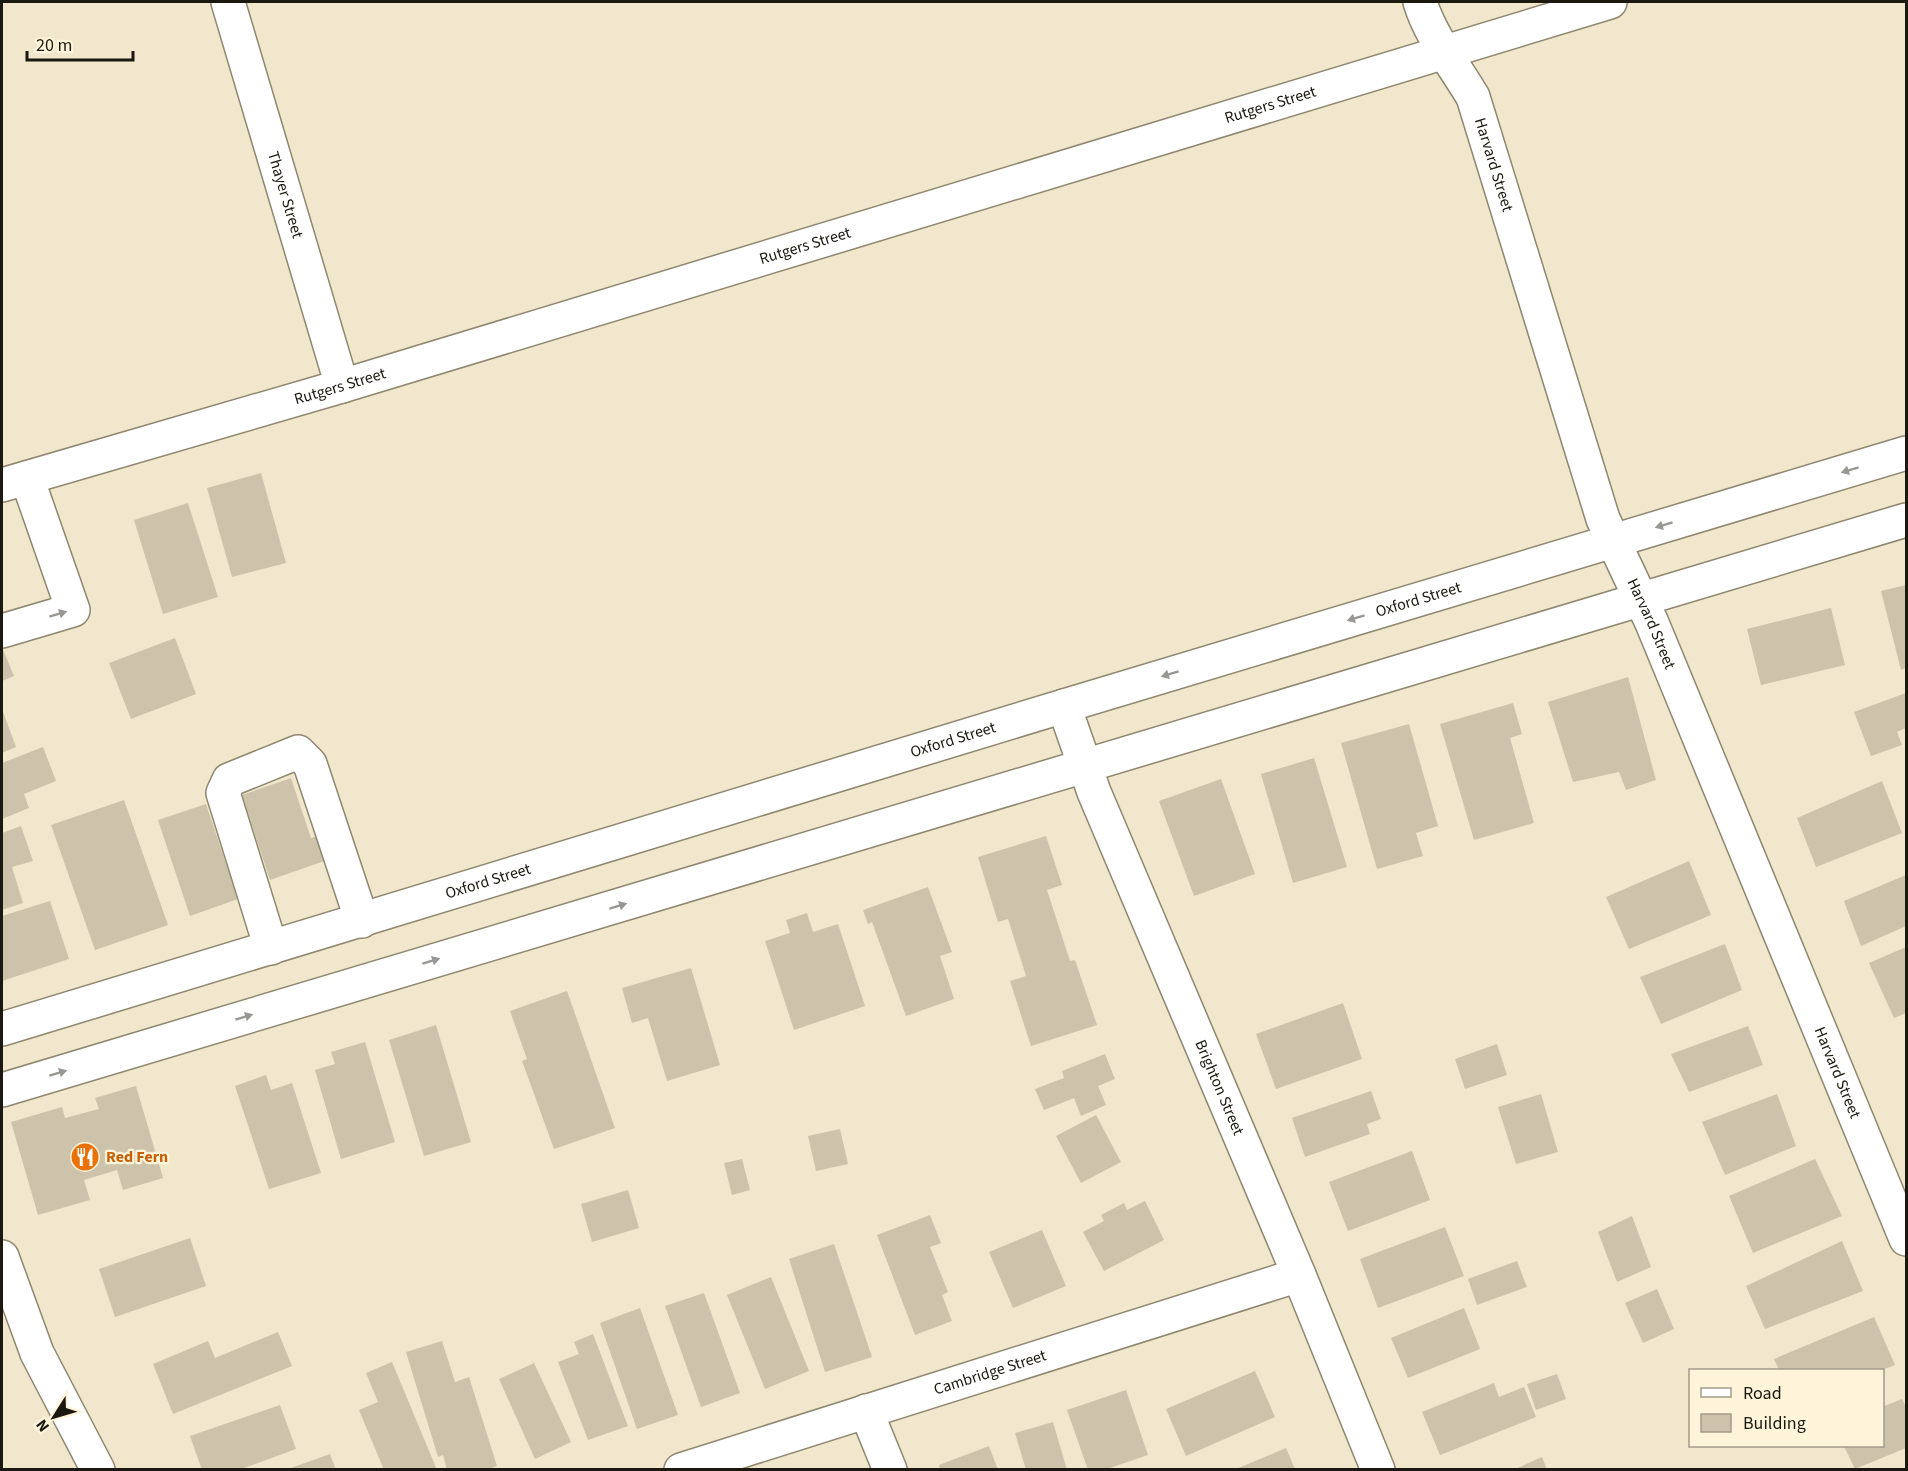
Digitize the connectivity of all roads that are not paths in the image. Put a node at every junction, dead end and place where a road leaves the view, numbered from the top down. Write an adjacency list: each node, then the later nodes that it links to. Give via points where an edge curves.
1 (228, 2): 5 (street, Thayer Street)
2 (1420, 2): 4 (street, Harvard Street)
3 (1610, 2): 4 (street, Rutgers Street)
4 (1443, 52): 5 (street, Rutgers Street); 9 (street, Harvard Street, via 1473,97 1603,519)
5 (342, 387): 7 (street, Rutgers Street)
6 (1906, 453): 9 (street, Oxford Street, one-way to 9)
7 (14, 481): 11 (street, one-way to 7, via 73,610)
8 (1906, 520): 10 (street)
9 (1613, 540): 10 (street, Harvard Street); 12 (street, Oxford Street, one-way to 12)
10 (1640, 599): 13 (street); 18 (street, Harvard Street)
11 (2, 631)
12 (1064, 706): 13 (street, Brighton Street); 14 (street, Oxford Street)
13 (1085, 766): 17 (street, one-way to 13); 20 (street, Brighton Street)
14 (362, 921): 15 (street, Oxford Street); 15 (street, via 310,764 298,753 229,780 223,793)
15 (271, 948): 16 (street, Oxford Street)
16 (2, 1029)
17 (2, 1090)
18 (1906, 1239)
19 (2, 1257): 22 (street, via 37,1353)
20 (1299, 1275): 21 (street, Cambridge Street); 25 (street, Brighton Street)
21 (866, 1411): 23 (street, Cambridge Street); 24 (street)
22 (89, 1467)
23 (681, 1470)
24 (890, 1470)
25 (1378, 1470)

